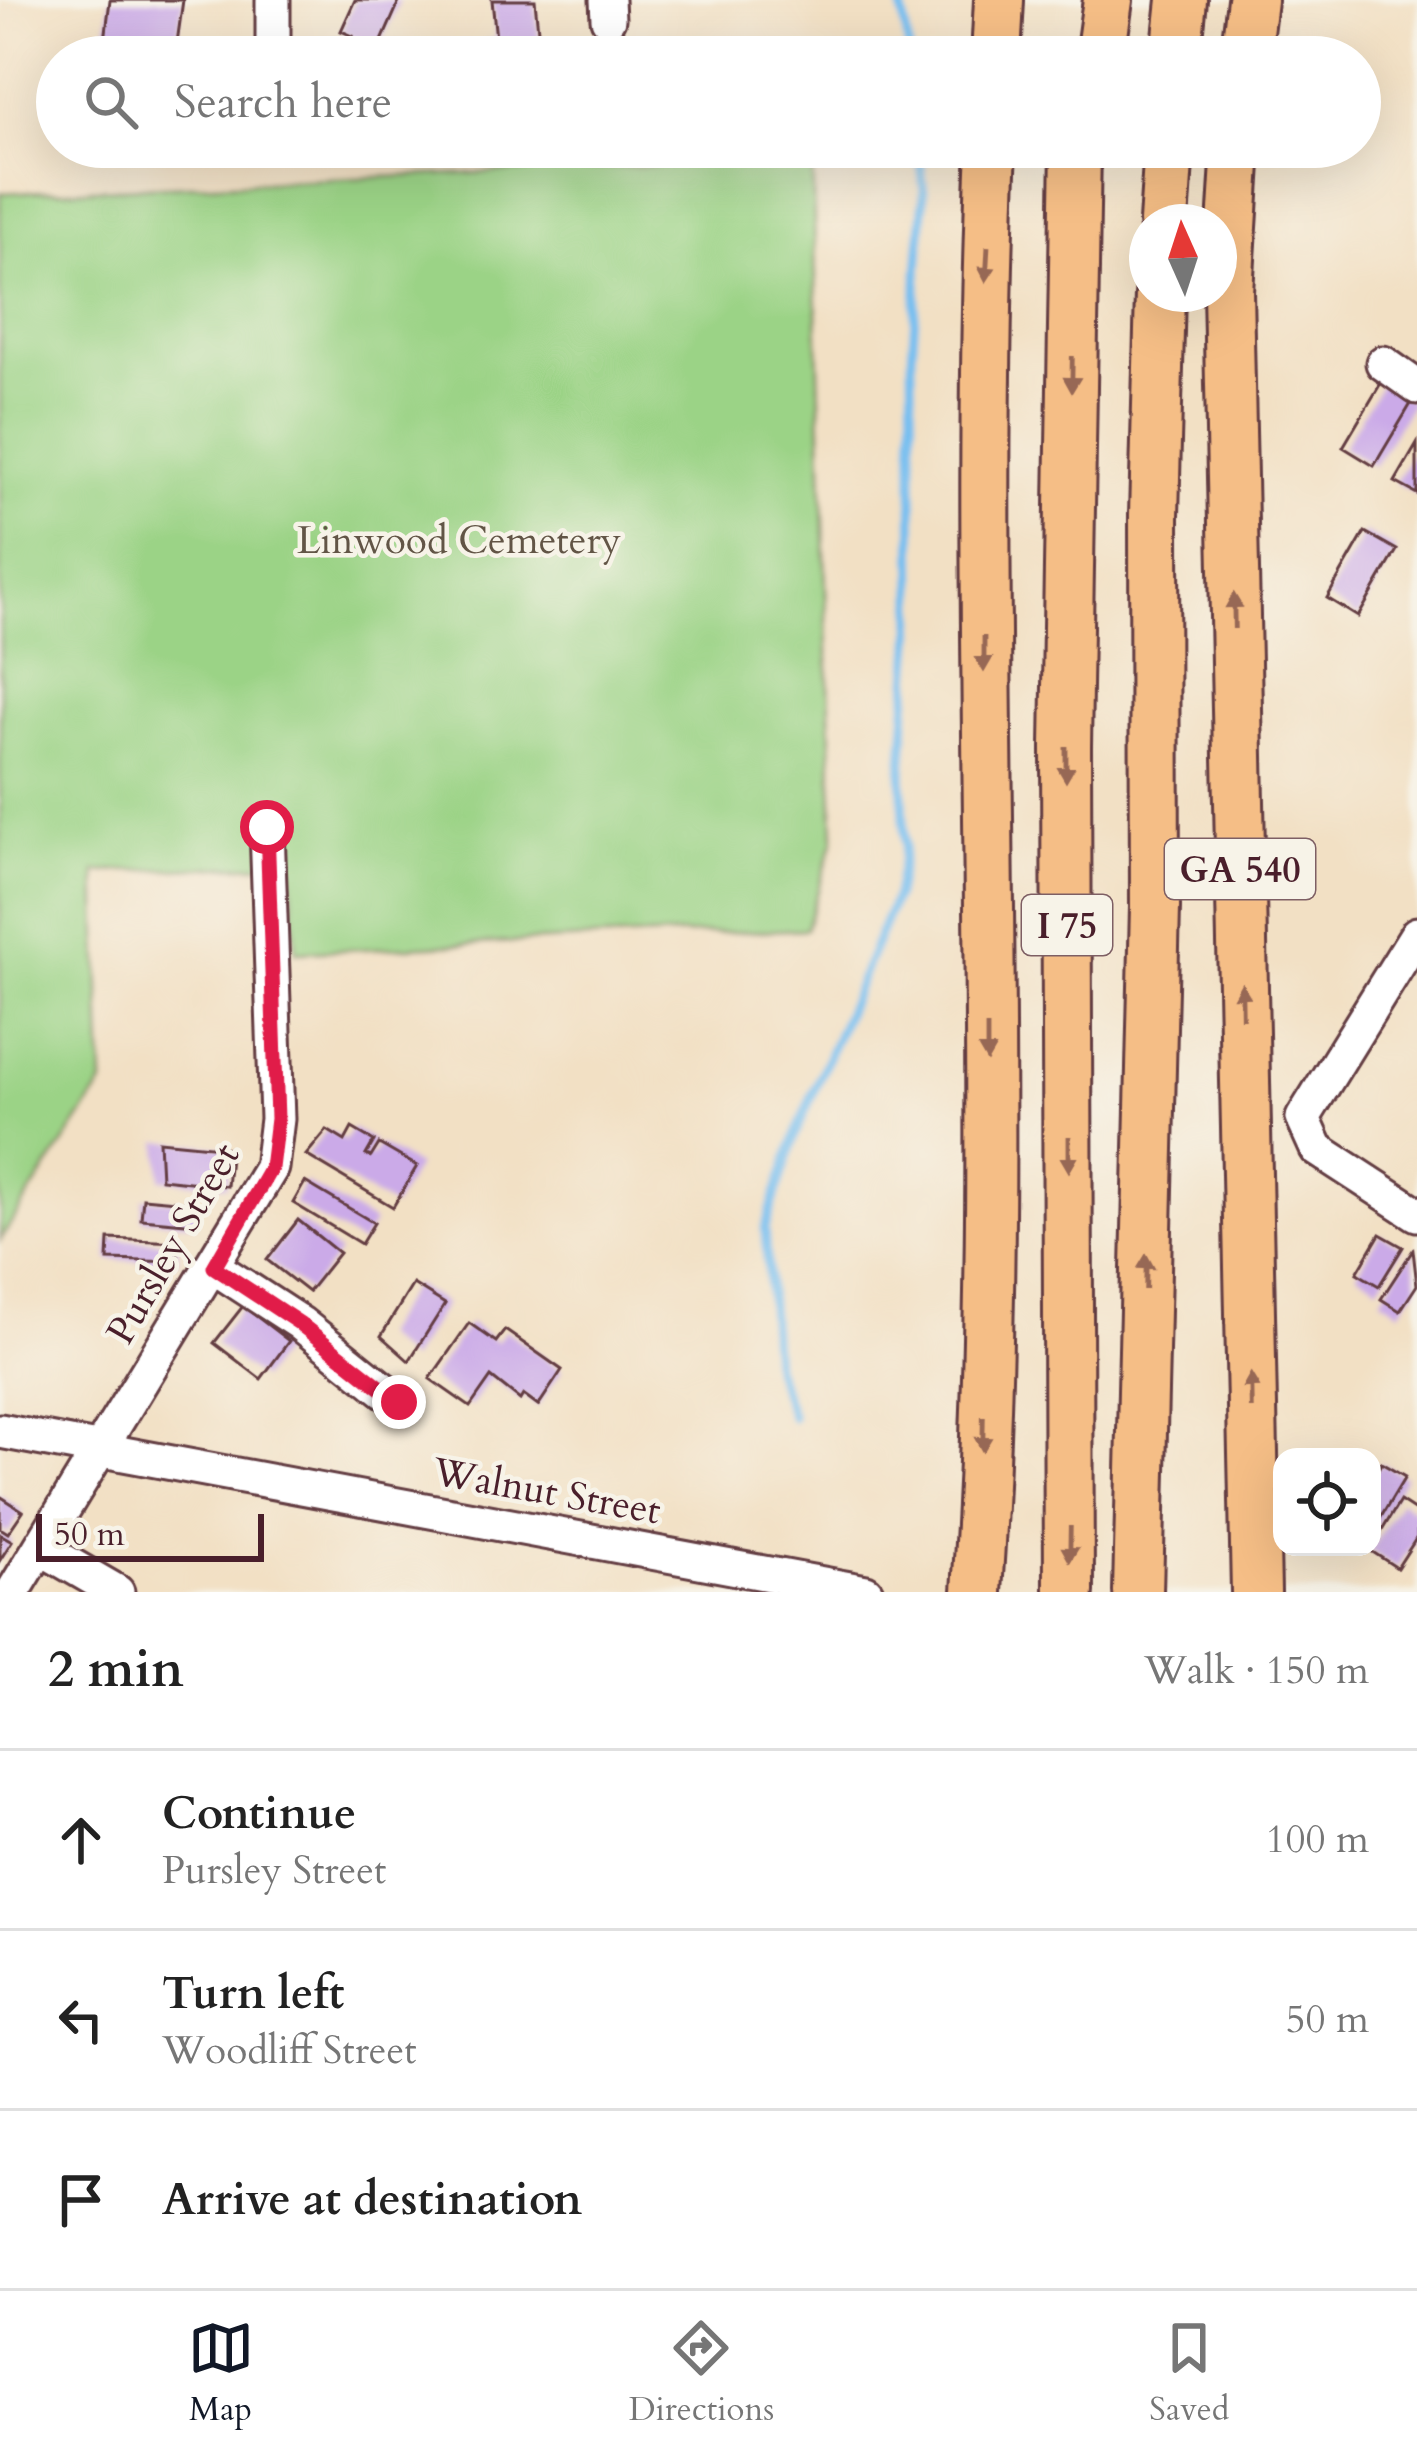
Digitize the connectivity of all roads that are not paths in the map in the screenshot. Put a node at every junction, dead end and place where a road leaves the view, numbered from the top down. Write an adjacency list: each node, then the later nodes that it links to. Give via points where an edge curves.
1 (274, 0): 7 (street)
2 (999, 0): 8 (highway)
3 (1079, 0): 9 (highway)
4 (1108, 0): 10 (highway)
5 (1183, 0): 11 (highway)
6 (1252, 0): 12 (highway)
7 (273, 36)
8 (997, 36)
9 (1078, 36)
10 (1103, 36)
11 (1179, 36)
12 (1248, 36)
13 (991, 168): 36 (highway, one-way to 36, via 982,380 988,1185)
14 (1076, 168): 19 (highway)
15 (1085, 168): 19 (highway, I 75)
16 (1168, 168): 18 (highway)
17 (1236, 168): 40 (highway, GA 540, one-way to 17, via 1228,291)
18 (1165, 204)
19 (1074, 257): 37 (highway, I 75, one-way to 37, via 1066,746)
20 (1160, 312): 31 (highway, I 75, one-way to 20)
21 (1383, 362): 22 (street)
22 (1417, 386)
23 (267, 827): 27 (street, Pursley Street, via 277,1119 271,1168)
24 (1417, 934): 25 (street)
25 (1403, 988): 26 (street, via 1303,1118 1317,1149)
26 (1417, 1214)
27 (214, 1267): 28 (street); 30 (street, Pursley Street)
28 (399, 1402)
29 (0, 1431): 30 (street, Walnut Street)
30 (100, 1451): 32 (street, Pursley Street); 35 (street, Walnut Street)
31 (1143, 1473): 38 (highway, I 75); 39 (highway)
32 (41, 1548): 33 (street, Pursley Street); 34 (street)
33 (13, 1592)
34 (117, 1592)
35 (866, 1592)
36 (977, 1592)
37 (1069, 1592)
38 (1138, 1592)
39 (1166, 1592)
40 (1256, 1592)

